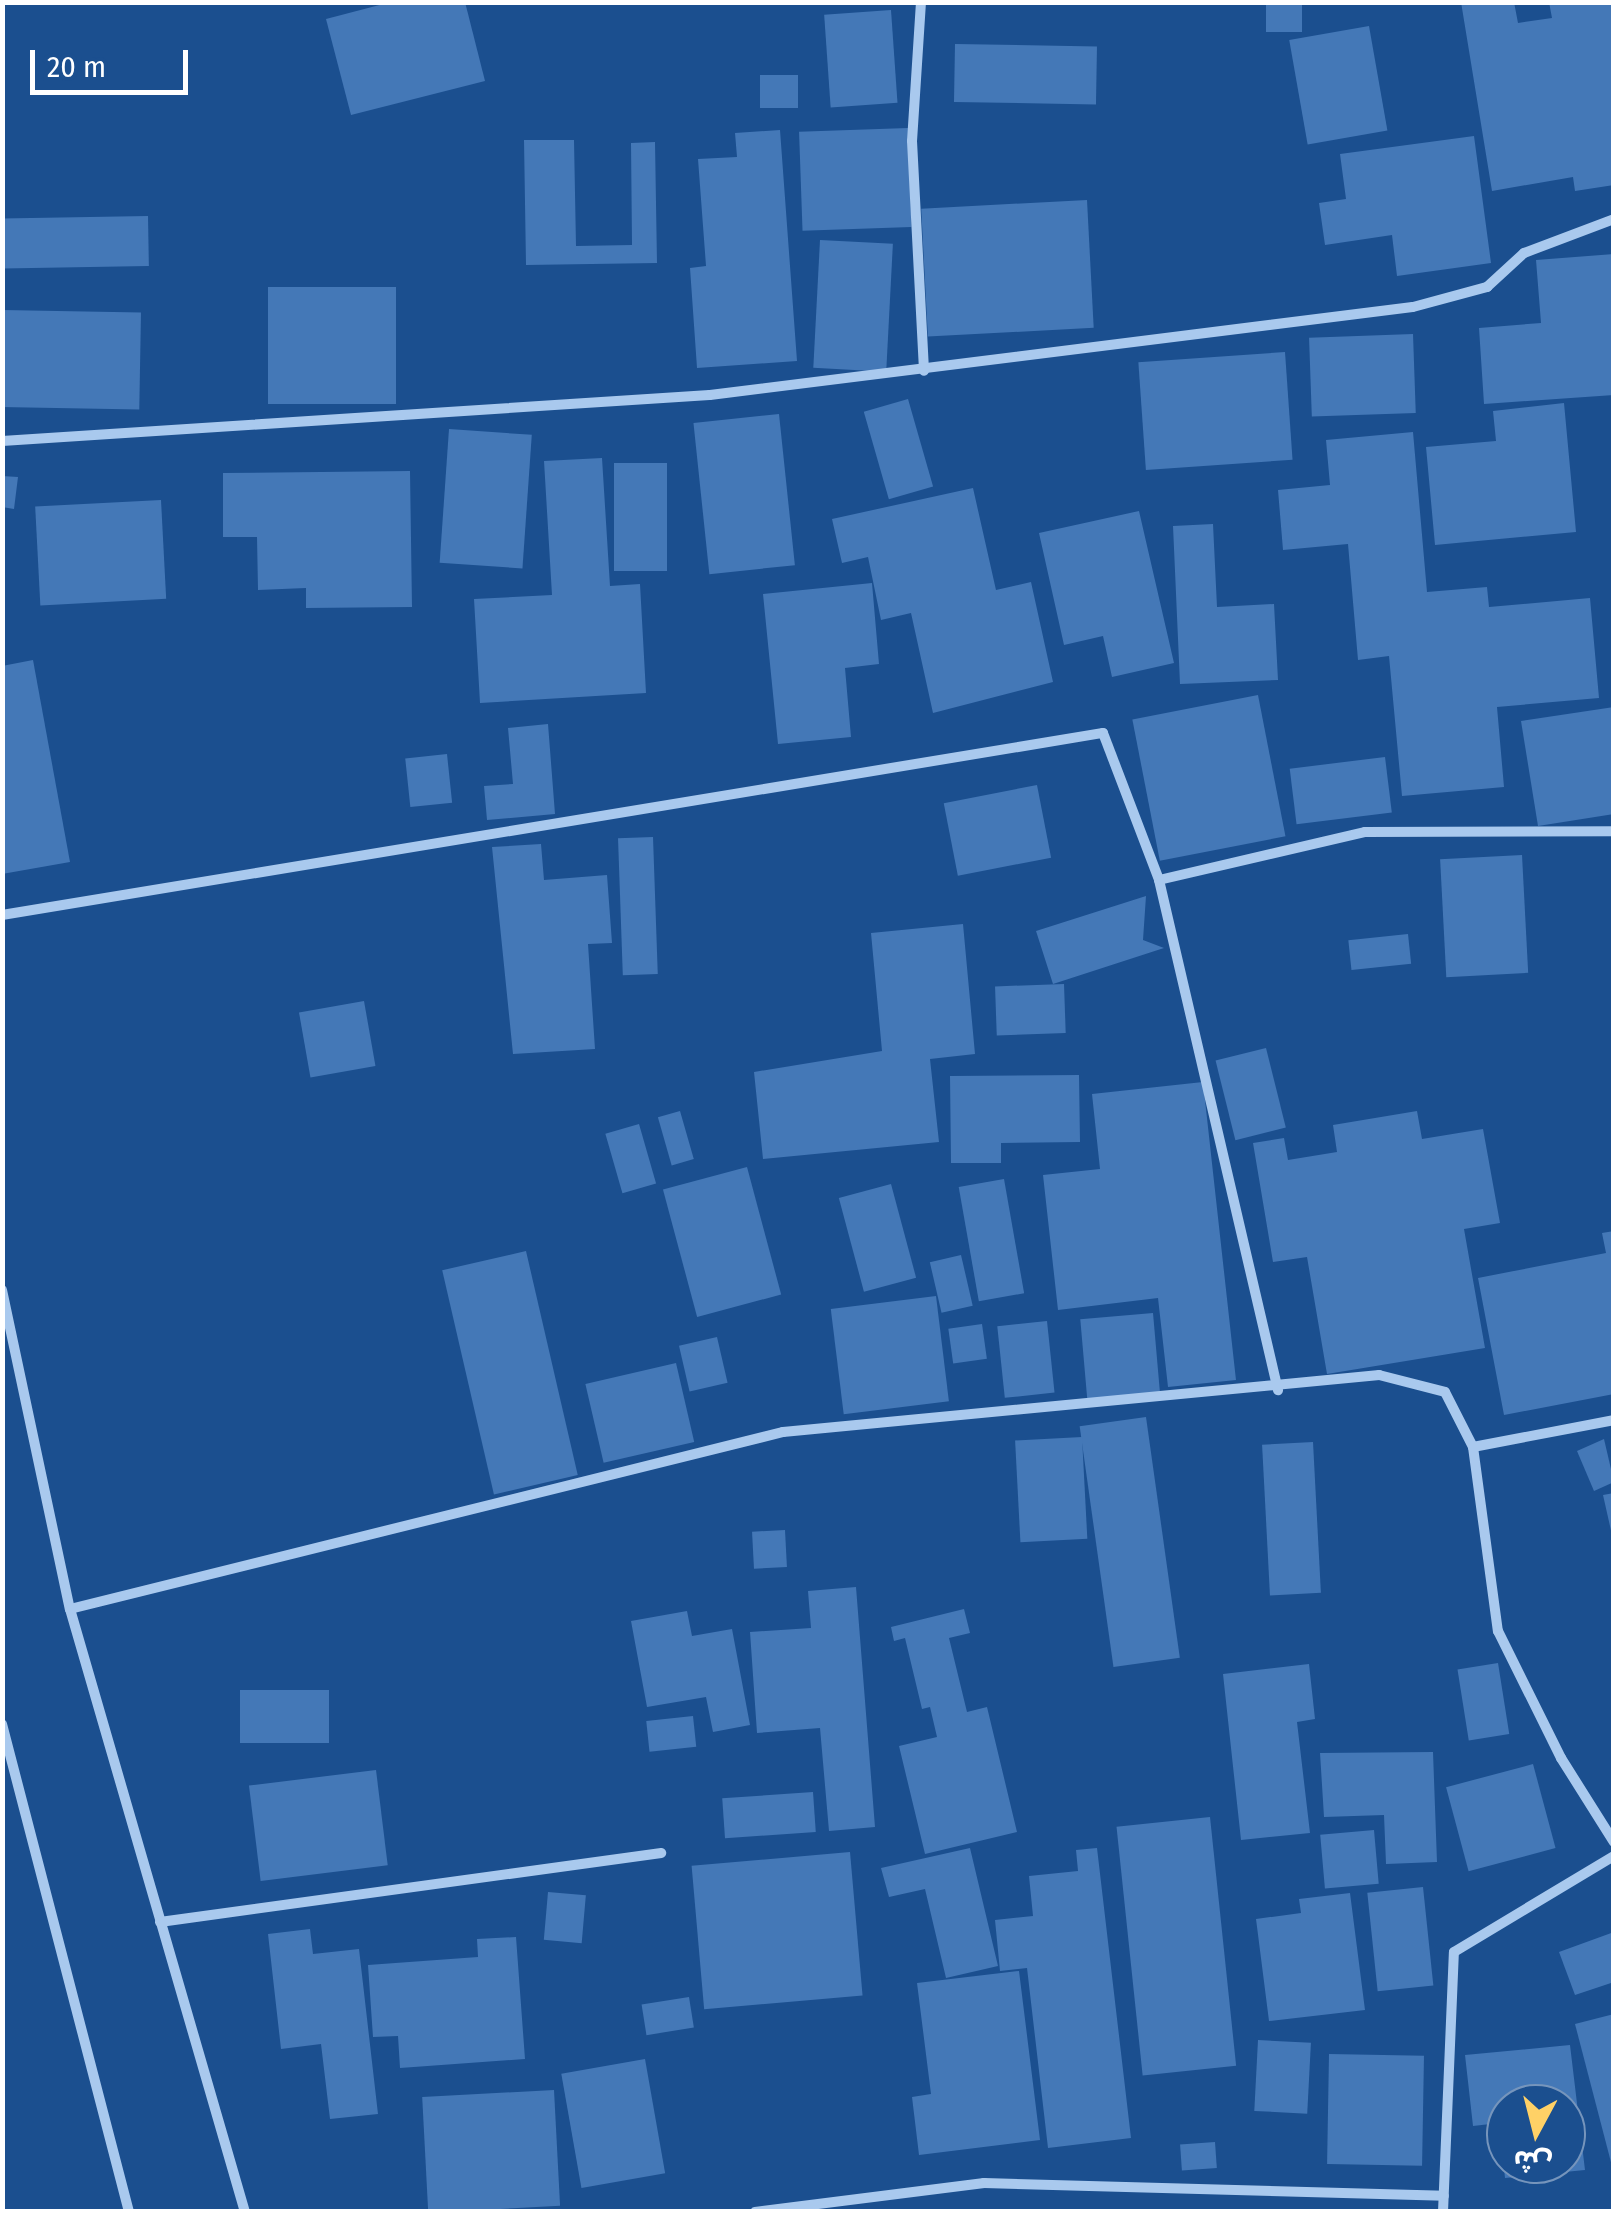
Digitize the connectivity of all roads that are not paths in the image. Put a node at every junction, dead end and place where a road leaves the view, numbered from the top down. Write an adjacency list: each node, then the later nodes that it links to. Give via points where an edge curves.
1 (921, 2): 3 (street, via 912,141)
2 (1614, 219): 3 (street, via 1524,252 1487,287 1413,308)
3 (924, 370): 4 (street, via 710,395)
4 (2, 441)
5 (1614, 831): 6 (street, via 1366,832)
6 (1160, 880): 7 (street, via 1103,733); 9 (street)
7 (2, 915)
8 (2, 1290): 12 (street)
9 (1278, 1390): 11 (street, via 1380,1375 1412,1378 1444,1392); 12 (street, via 783,1432)
10 (1614, 1420): 11 (street)
11 (1474, 1447): 14 (street, via 1498,1631 1561,1758)
12 (70, 1609): 17 (street)
13 (2, 1724): 19 (street)
14 (1614, 1842)
15 (661, 1853): 17 (street)
16 (1614, 1856): 18 (street, via 1454,1952)
17 (160, 1922): 20 (street)
18 (1444, 2196): 21 (street, via 984,2183); 22 (street)
19 (129, 2212)
20 (245, 2212)
21 (755, 2212)
22 (1443, 2212)

